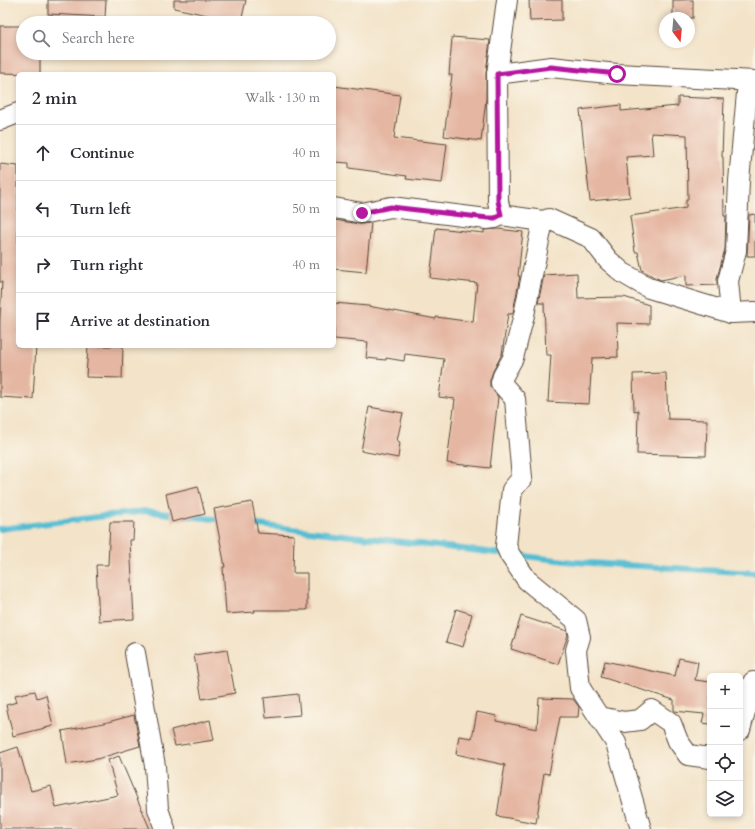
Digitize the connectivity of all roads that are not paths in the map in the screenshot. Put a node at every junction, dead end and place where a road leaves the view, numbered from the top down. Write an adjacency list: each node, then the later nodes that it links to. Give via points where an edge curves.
1 (507, 0): 2 (street)
2 (497, 74): 3 (street, via 551,67 603,73); 7 (street, via 498,201)
3 (751, 81): 10 (street, via 739,181 736,251 728,281)
4 (16, 114): 5 (street)
5 (0, 120)
6 (336, 208): 7 (street, via 362,213 391,207 488,218)
7 (501, 215): 8 (street)
8 (543, 221): 10 (street, via 549,219 591,238 608,260 623,273 649,288); 13 (street, via 513,358 502,376 501,383 515,399 522,478 512,490 506,546 527,580 576,620 580,637 576,650 580,688)
9 (755, 312): 10 (street)
10 (731, 313)
11 (135, 653): 16 (street, via 155,766 158,809)
12 (755, 682): 14 (street)
13 (600, 717): 15 (street, via 624,722 640,720 652,710 671,723 688,755); 17 (street, via 616,743)
14 (743, 719)
15 (707, 758)
16 (165, 829)
17 (641, 829)

